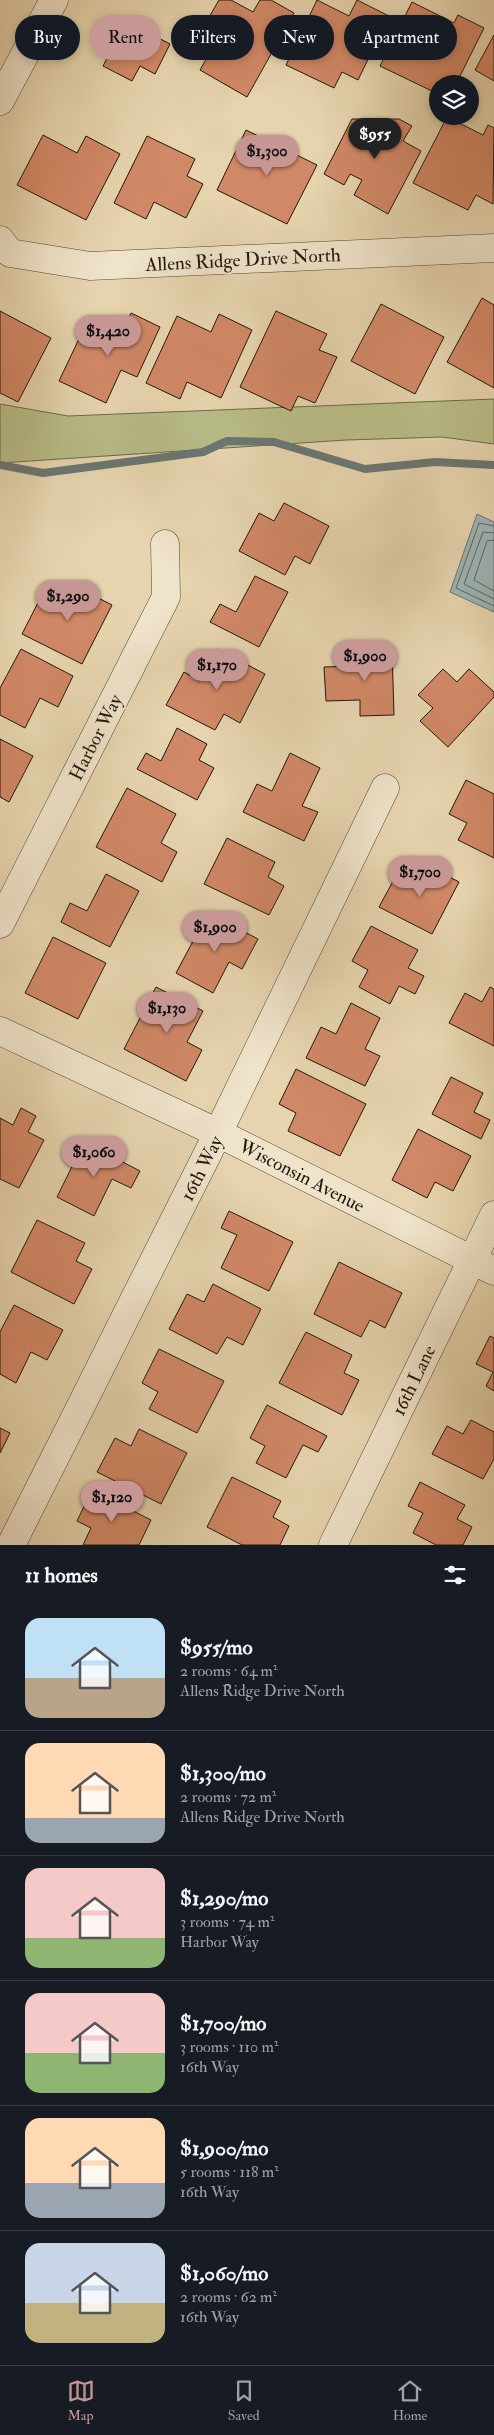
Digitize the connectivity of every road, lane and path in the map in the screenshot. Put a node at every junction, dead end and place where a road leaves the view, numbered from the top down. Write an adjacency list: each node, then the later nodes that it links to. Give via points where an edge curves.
1 (54, 0): 2 (street)
2 (0, 101)
3 (0, 240): 4 (street, Allens Ridge Drive North, via 10,253 90,266)
4 (494, 248)
5 (165, 544): 7 (street, Harbor Way, via 166,597)
6 (385, 788): 9 (street, 16th Way)
7 (0, 924)
8 (0, 1031): 9 (street, Wisconsin Avenue)
9 (218, 1133): 11 (street, Wisconsin Avenue); 12 (street, 16th Way)
10 (494, 1215): 11 (street, 16th Lane)
11 (483, 1266): 13 (street, 16th Lane)
12 (11, 1545)
13 (333, 1545)

